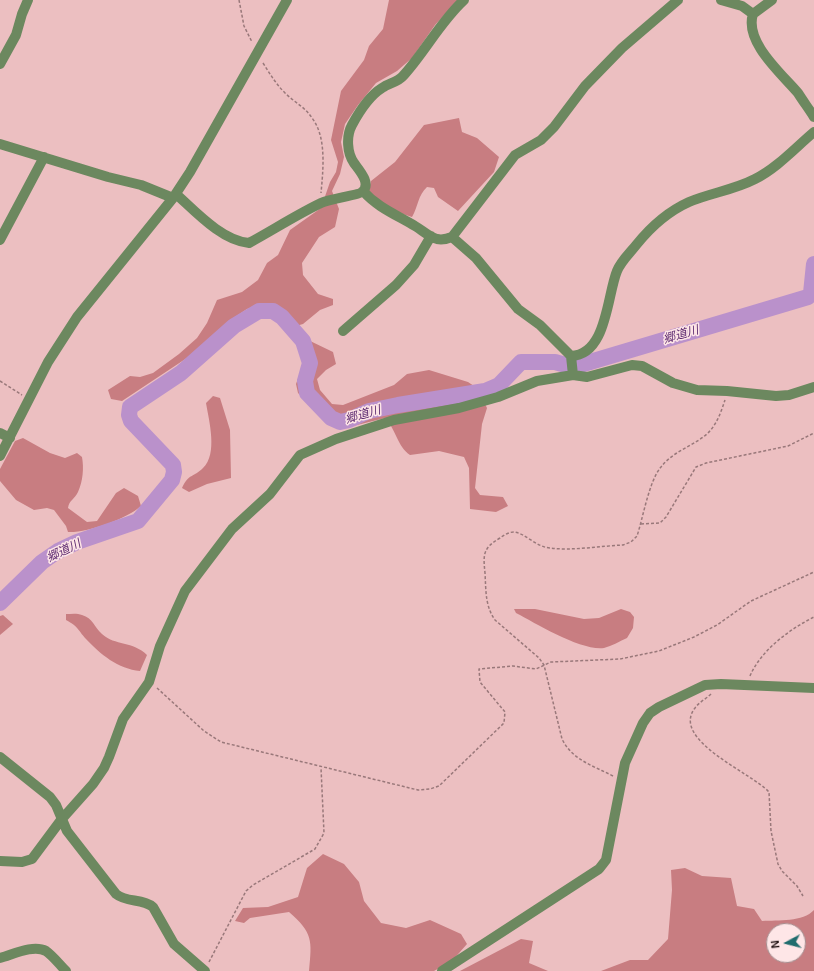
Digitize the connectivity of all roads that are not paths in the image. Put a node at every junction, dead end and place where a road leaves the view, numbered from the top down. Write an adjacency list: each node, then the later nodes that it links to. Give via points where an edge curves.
1 (28, 0): 8 (street, via 16,35)
2 (287, 0): 14 (street)
3 (464, 0): 13 (street, via 402,78 373,95 351,126 348,137 349,150 364,177)
4 (676, 0): 16 (street, via 670,8 642,29 585,86 541,140 515,155)
5 (722, 0): 7 (street, via 742,6)
6 (772, 0): 7 (street)
7 (753, 14): 9 (street, via 751,20 754,34 764,54)
8 (0, 64)
9 (814, 116)
10 (814, 132): 19 (street, via 756,179 689,202 645,235 618,269 601,331)
11 (0, 144): 12 (street)
12 (44, 157): 14 (street); 17 (street)
13 (363, 191): 14 (street, via 322,203 249,243 238,242); 15 (street, via 387,212)
14 (174, 196): 22 (street, via 77,317 48,362)
15 (431, 236): 16 (street, via 446,240); 18 (street, via 414,265 396,285)
16 (452, 238): 19 (street, via 476,258 518,309 540,325)
17 (0, 240)
18 (343, 331)
19 (571, 365): 20 (street, via 587,377 622,366 642,366 672,383 697,390 776,396 789,395); 26 (street, via 498,397 394,420 336,439 300,456 270,494 232,529 185,591 160,646 149,682 123,718 104,768)
20 (814, 387)
21 (0, 433): 22 (street)
22 (10, 438): 23 (street)
23 (0, 456)
24 (814, 688): 31 (street, via 705,685 650,713 625,763 606,860 598,868)
25 (0, 757): 26 (street, via 50,796)
26 (61, 820): 27 (street, via 32,859 22,862); 30 (street, via 80,850 116,894 122,899 148,902 174,944)
27 (0, 861)
28 (0, 958): 29 (street, via 39,949 46,952)
29 (66, 971)
30 (205, 971)
31 (442, 971)

